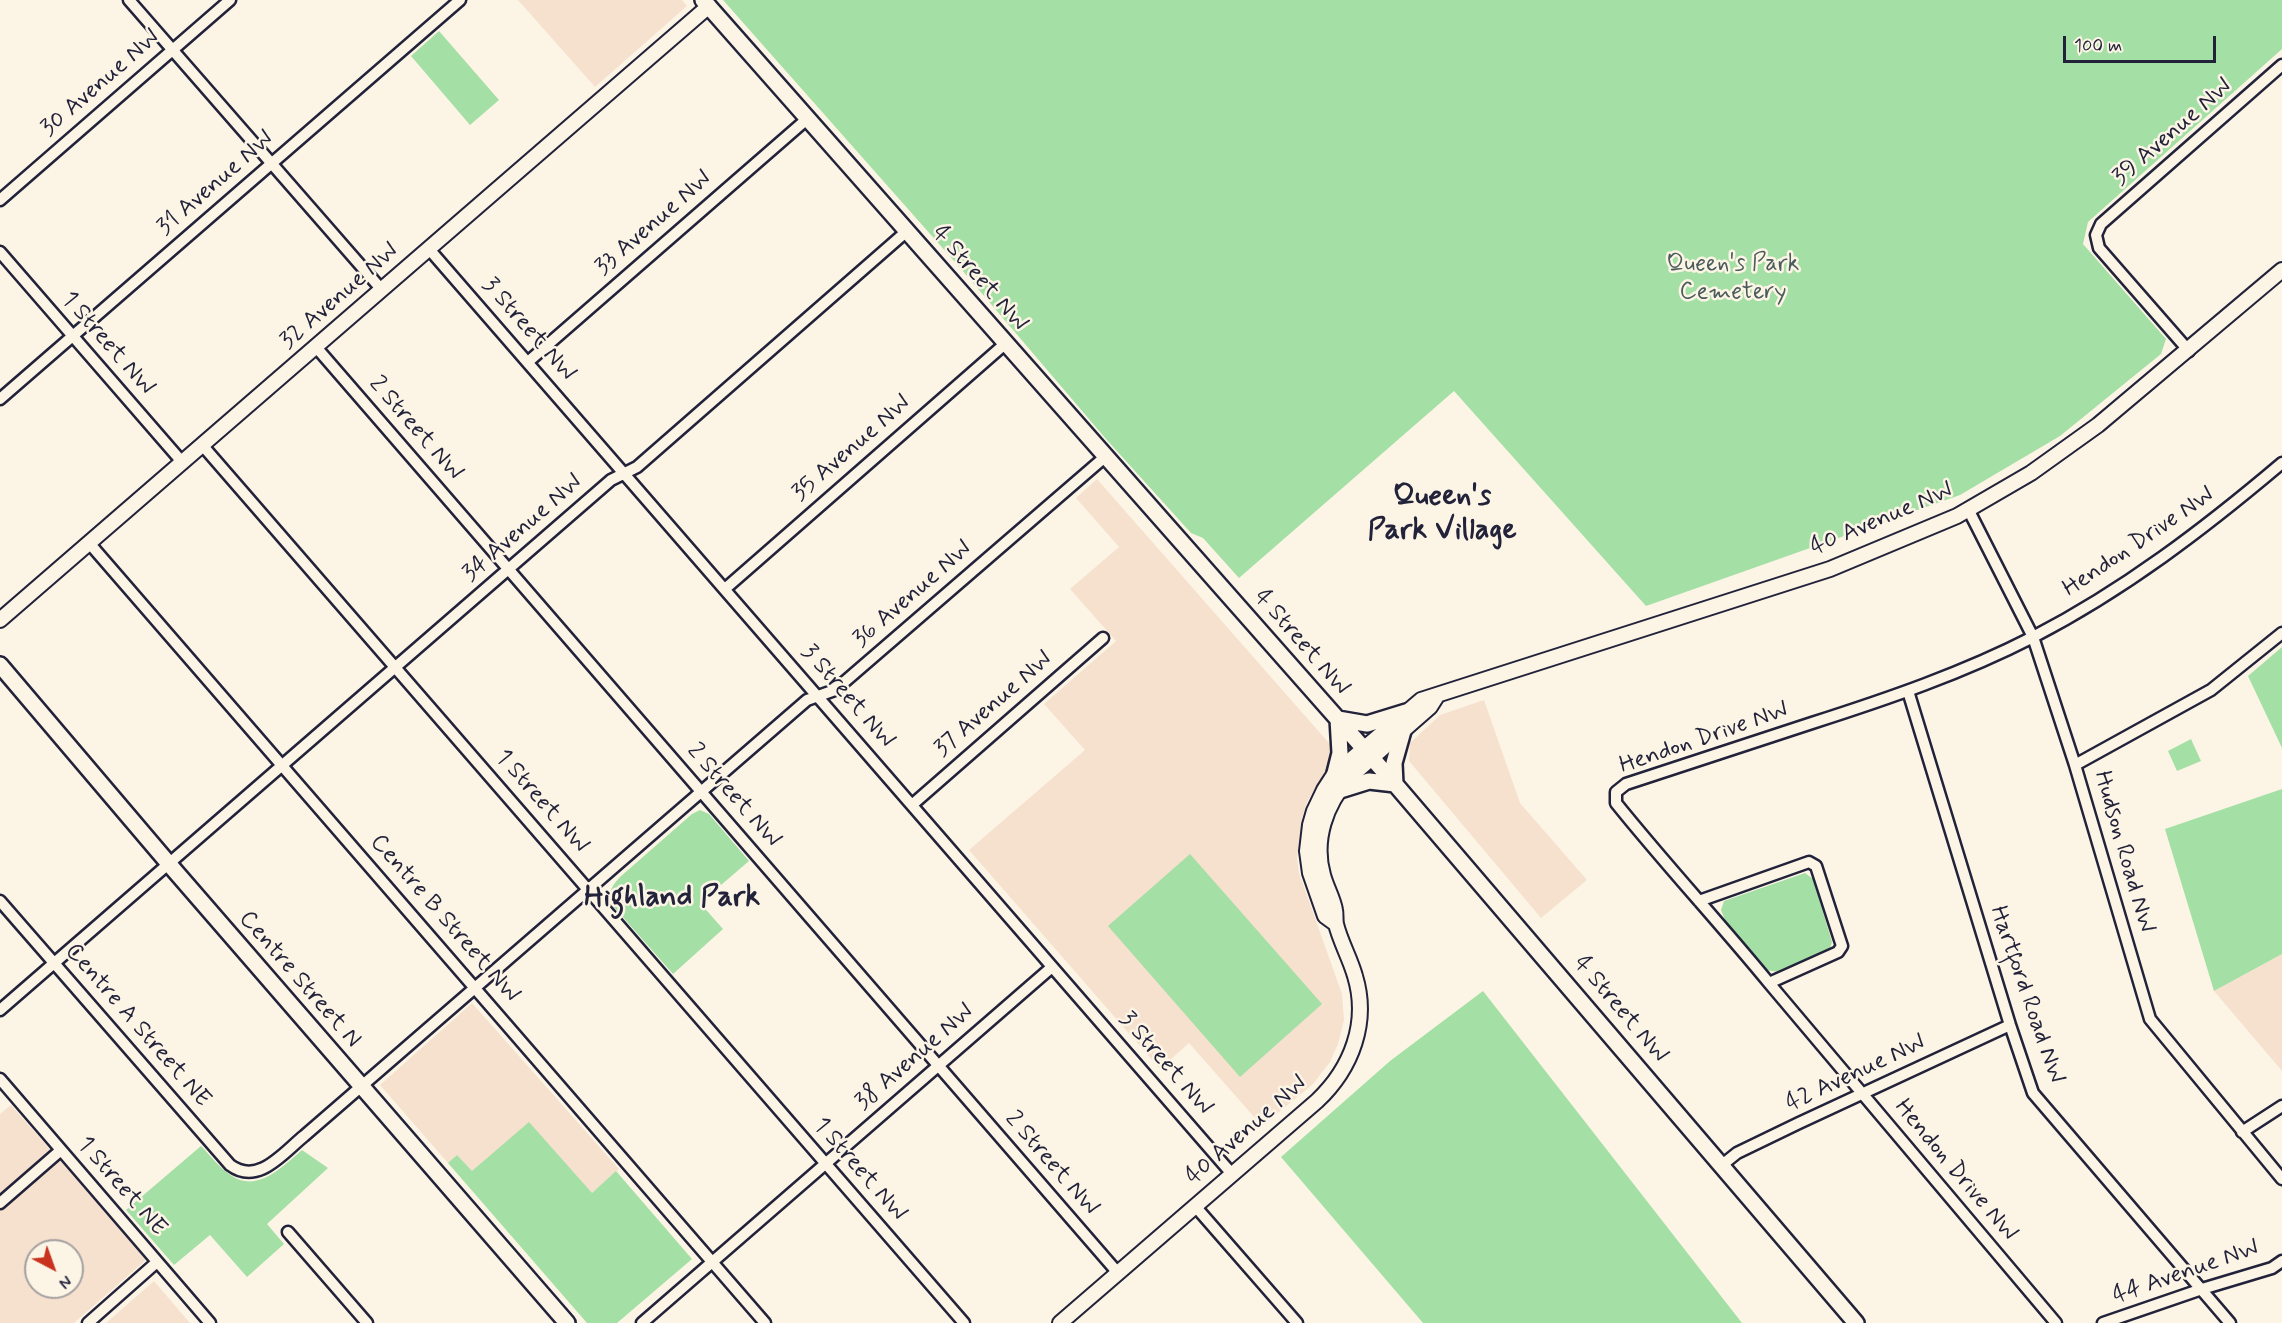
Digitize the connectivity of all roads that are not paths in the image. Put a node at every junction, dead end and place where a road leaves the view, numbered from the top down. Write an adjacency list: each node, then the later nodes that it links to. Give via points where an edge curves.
1 (129, 0): 5 (street)
2 (230, 0): 5 (street, 30 Avenue NW)
3 (460, 0): 8 (street, 31 Avenue NW)
4 (706, 3): 7 (main road, 4 Street NW); 11 (street, 32 Avenue NW)
5 (172, 50): 8 (street); 9 (street, 30 Avenue NW)
6 (2282, 65): 18 (street, 39 Avenue NW, via 2101,224 2096,235 2099,248)
7 (807, 119): 10 (main road, 4 Street NW); 19 (street, 33 Avenue NW)
8 (271, 163): 14 (street); 15 (street, 31 Avenue NW)
9 (0, 200)
10 (907, 231): 16 (main road, 4 Street NW); 25 (street, 34 Avenue NW)
11 (429, 249): 14 (street, 32 Avenue NW); 19 (street, 3 Street NW)
12 (0, 252): 15 (street, 1 Street NW)
13 (2282, 270): 18 (street, 40 Avenue NW)
14 (382, 290): 17 (street, 32 Avenue NW)
15 (73, 336): 20 (street, 31 Avenue NW); 23 (street, 1 Street NW)
16 (1006, 343): 22 (main road, 4 Street NW); 29 (street, 35 Avenue NW)
17 (316, 347): 21 (street, 32 Avenue NW); 28 (street, 2 Street NW)
18 (2189, 351): 26 (street, 40 Avenue NW, via 2064,451)
19 (529, 361): 25 (street, 3 Street NW)
20 (0, 399)
21 (203, 446): 23 (street, 32 Avenue NW); 35 (street, 1 Street NW)
22 (1106, 456): 37 (street, 36 Avenue NW, via 835,690); 40 (main road, 4 Street NW)
23 (183, 463): 27 (street, 32 Avenue NW)
24 (2282, 463): 32 (street, Hendon Drive NW, via 2150,567 2111,594)
25 (625, 473): 28 (street, 34 Avenue NW, via 611,480); 29 (street, 3 Street NW)
26 (1968, 509): 32 (street, Hudson Road NW); 38 (street, 40 Avenue NW, via 1830,569)
27 (90, 544): 30 (street, 32 Avenue NW); 43 (street, Centre B Street NW)
28 (509, 569): 35 (street, 34 Avenue NW); 48 (street, 2 Street NW)
29 (726, 588): 37 (street, 3 Street NW)
30 (0, 620)
31 (2282, 633): 44 (street, via 2211,690)
32 (2033, 637): 36 (street, Hendon Drive NW); 44 (street, Hudson Road NW)
33 (1103, 638): 49 (street, 37 Avenue NW)
34 (0, 665): 50 (main road, Centre Street N)
35 (396, 667): 43 (street, 34 Avenue NW); 51 (street, 1 Street NW)
36 (1908, 691): 53 (street, Hendon Drive NW, via 1626,784 1616,792 1616,803); 60 (street, Hartford Road NW)
37 (819, 696): 48 (street, 36 Avenue NW, via 807,700); 49 (street, 3 Street NW)
38 (1437, 696): 39 (street, 40 Avenue NW, via 1421,700); 41 (street, 40 Avenue NW)
39 (1406, 712): 40 (main road, via 1366,724); 42 (street, 40 Avenue NW)
40 (1338, 719): 42 (main road, 4 Street NW); 45 (main road, via 1340,753)
41 (1403, 731): 42 (street, 40 Avenue NW); 46 (main road, via 1394,763)
42 (1368, 753): 45 (street, 40 Avenue NW); 46 (main road, 4 Street NW); 47 (street, 40 Avenue NW)
43 (282, 765): 50 (street, 34 Avenue NW); 58 (street, Centre B Street NW)
44 (2075, 765): 66 (street, Hudson Road NW, via 2150,1019)
45 (1335, 773): 54 (street, 40 Avenue NW, via 1314,812 1307,851 1325,916)
46 (1395, 784): 47 (main road, via 1369,781); 69 (main road, 4 Street NW)
47 (1337, 791): 54 (street, 40 Avenue NW, via 1323,824 1319,852)
48 (702, 792): 51 (street, 36 Avenue NW); 61 (street, 2 Street NW)
49 (913, 804): 56 (street, 3 Street NW)
50 (168, 864): 55 (street, 34 Avenue NW); 63 (main road, Centre Street N)
51 (589, 889): 58 (street, 36 Avenue NW); 68 (street, 1 Street NW)
52 (0, 901): 55 (street, Centre A Street NE)
53 (1699, 901): 57 (street, Hendon Drive NW); 57 (street, via 1809,862 1816,866 1842,946 1838,952)
54 (1336, 924): 71 (street, 40 Avenue NW, via 1359,994 1358,1030 1350,1057 1327,1092)
55 (54, 963): 59 (street, 34 Avenue NW); 70 (street, Centre A Street NE, via 230,1165)
56 (1052, 967): 61 (street, 38 Avenue NW); 71 (street, 3 Street NW)
57 (1769, 983): 64 (street, Hendon Drive NW)
58 (475, 988): 63 (street, 36 Avenue NW); 78 (street, Centre B Street NW)
59 (0, 1010)
60 (2010, 1025): 64 (street, 42 Avenue NW); 80 (street, Hartford Road NW, via 2033,1092)
61 (938, 1066): 68 (street, 38 Avenue NW); 79 (street, 2 Street NW)
62 (0, 1079): 67 (street, 1 Street NE)
63 (362, 1086): 70 (street, 36 Avenue NW, via 266,1167); 85 (main road, Centre Street N)
64 (1862, 1095): 69 (street, 42 Avenue NW, via 1737,1153); 91 (street, Hendon Drive NW)
65 (2282, 1106): 66 (street)
66 (2242, 1132): 72 (street, Hudson Road NW)
67 (61, 1150): 73 (street); 77 (street, 1 Street NE)
68 (825, 1164): 78 (street, 38 Avenue NW); 88 (street, 1 Street NW)
69 (1722, 1165): 90 (main road, 4 Street NW)
70 (246, 1173)
71 (1232, 1174): 74 (street, 40 Avenue NW)
72 (2282, 1179)
73 (0, 1203)
74 (1195, 1206): 79 (street, 40 Avenue NW); 81 (street)
75 (288, 1232): 84 (street)
76 (2282, 1261): 80 (street, 44 Avenue NW, via 2272,1268)
77 (157, 1262): 82 (street); 83 (street, 1 Street NE)
78 (712, 1263): 86 (street, 38 Avenue NW); 87 (street, Centre B Street NW)
79 (1118, 1273): 89 (street, 40 Avenue NW)
80 (2202, 1289): 92 (street, 44 Avenue NW); 93 (street, Hartford Road NW)
81 (1294, 1322)
82 (88, 1323)
83 (210, 1323)
84 (367, 1323)
85 (567, 1323)
86 (642, 1323)
87 (765, 1323)
88 (964, 1323)
89 (1060, 1323)
90 (1856, 1323)
91 (2056, 1323)
92 (2103, 1323)
93 (2230, 1323)

